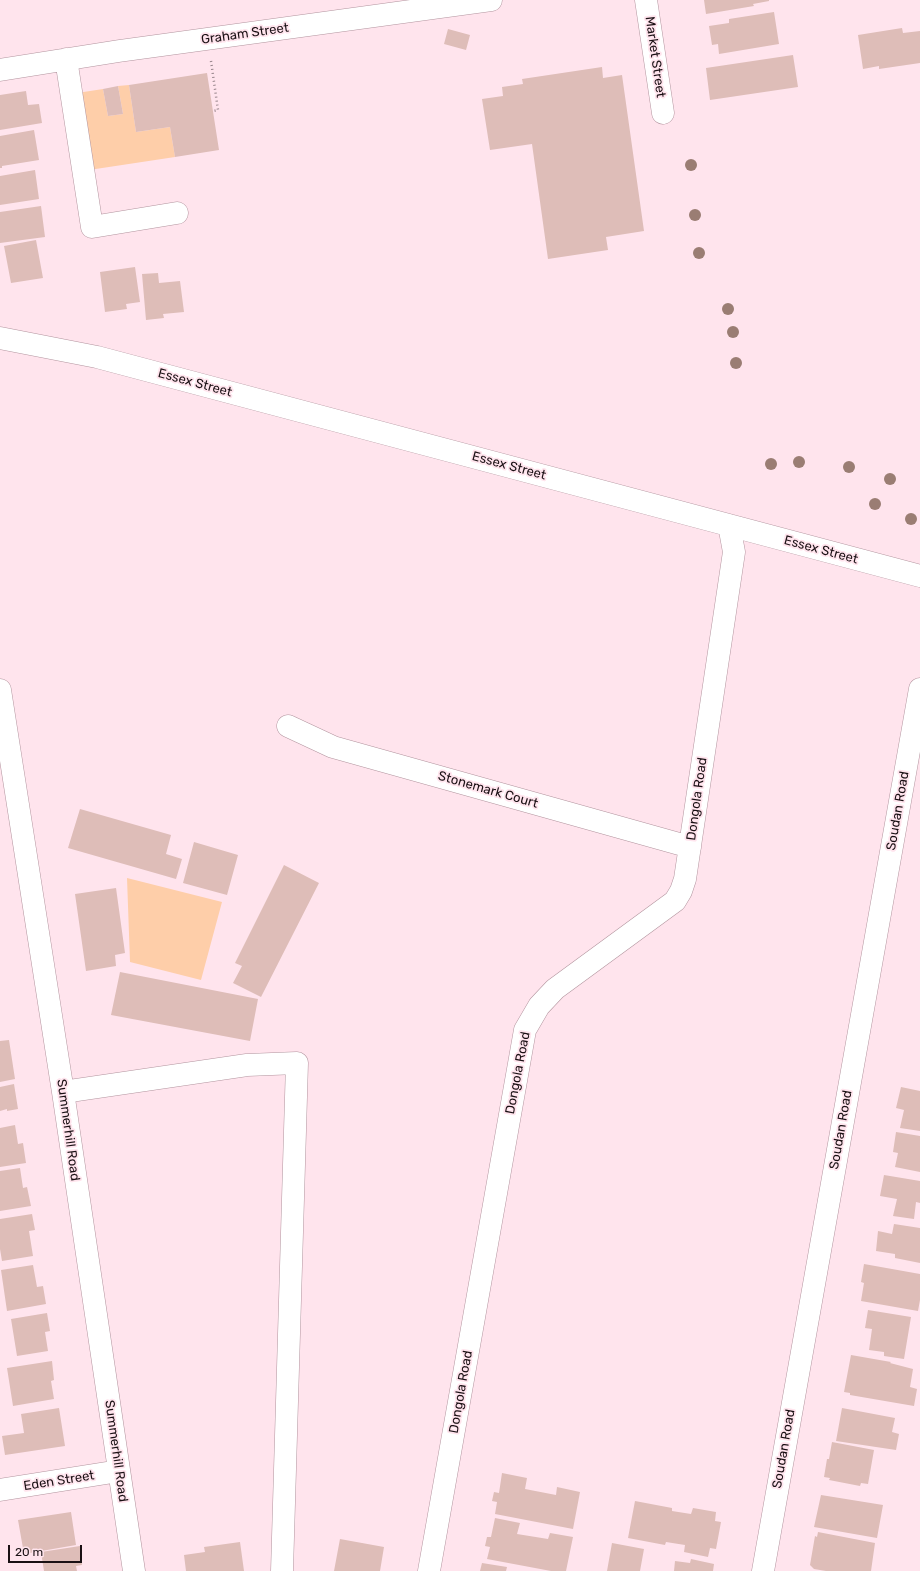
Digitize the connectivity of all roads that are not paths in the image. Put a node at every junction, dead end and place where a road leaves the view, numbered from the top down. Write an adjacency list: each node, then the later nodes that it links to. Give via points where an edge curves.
1 (490, 0): 3 (street, Graham Street)
2 (646, 0): 5 (street, Market Street)
3 (66, 59): 4 (street, Graham Street); 6 (street, via 92,227)
4 (0, 70)
5 (663, 113)
6 (177, 213)
7 (0, 322): 9 (street, Essex Street)
8 (0, 338): 9 (street, Essex Street)
9 (97, 357): 10 (street, Essex Street)
10 (729, 525): 11 (street, Essex Street); 16 (street, Dongola Road, via 734,552)
11 (920, 576)
12 (920, 689): 15 (street, Soudan Road)
13 (0, 690): 17 (street, Summerhill Road)
14 (288, 726): 16 (street, Stonemark Court, via 333,748)
15 (914, 761): 23 (street, Soudan Road)
16 (690, 847): 22 (street, Dongola Road, via 685,879 675,900 554,989 525,1030)
17 (63, 1092): 18 (street, Summerhill Road); 21 (street, via 247,1065 297,1063)
18 (118, 1471): 19 (street, Eden Street); 20 (street, Summerhill Road)
19 (0, 1490)
20 (134, 1571)
21 (282, 1571)
22 (429, 1571)
23 (763, 1571)

